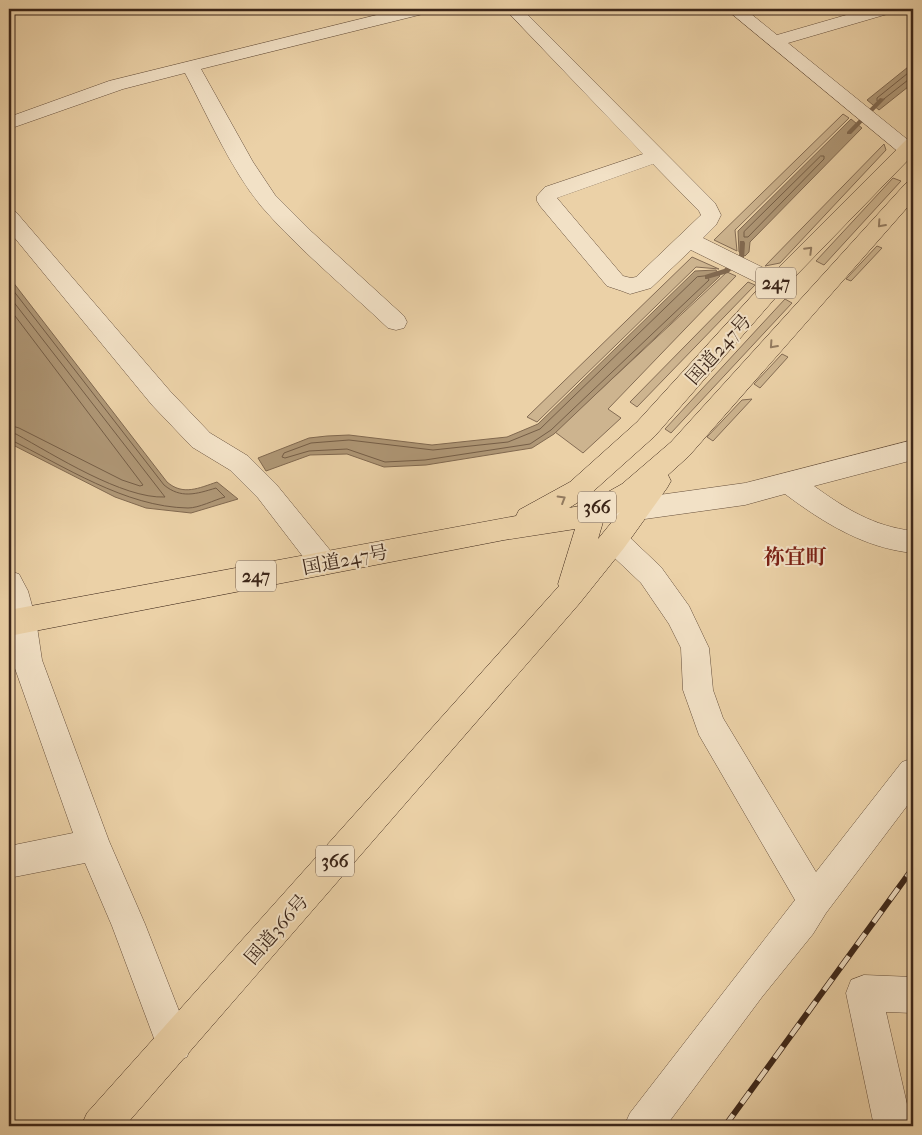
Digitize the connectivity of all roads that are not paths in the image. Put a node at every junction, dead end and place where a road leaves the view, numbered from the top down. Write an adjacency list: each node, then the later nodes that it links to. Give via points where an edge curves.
1 (421, 9): 6 (street)
2 (513, 9): 9 (street)
3 (735, 9): 5 (street)
4 (885, 9): 5 (street)
5 (775, 41): 8 (street)
6 (192, 68): 7 (street, via 116,85); 14 (street, via 243,163 268,200)
7 (9, 123)
8 (911, 149): 13 (highway, 国道247号 / 247, one-way to 8)
9 (656, 156): 12 (street, via 708,208 711,215); 12 (street, via 552,192 547,201 615,281 630,286 643,283)
10 (913, 188): 16 (highway, 国道247号 / 247, one-way to 16)
11 (9, 217): 24 (street, via 161,398 201,440 239,463 267,491)
12 (689, 240): 13 (street)
13 (776, 283): 15 (highway, 国道247号 / 247)
14 (396, 322)
15 (646, 429): 20 (highway, 国道366号 / 366); 21 (highway, 国道247号 / 247, one-way to 15, via 580,489)
16 (680, 449): 19 (highway, 国道366号 / 366); 20 (highway, 国道247号 / 247, via 631,492)
17 (913, 450): 18 (street)
18 (789, 483): 19 (street, via 745,494); 23 (street, via 864,530 884,538)
19 (637, 510): 20 (street); 22 (highway, 国道366号 / 366)
20 (592, 515): 21 (highway, 国道247号 / 247); 26 (highway, 国道366号 / 366)
21 (504, 529): 24 (highway, 国道247号 / 247)
22 (614, 540): 26 (highway, 国道366号 / 366); 31 (street, via 651,575 680,615 695,648 698,690 710,725)
23 (913, 542)
24 (324, 563): 27 (highway, 国道247号 / 247)
25 (9, 583): 27 (street, via 14,591)
26 (568, 595): 33 (highway, 国道366号 / 366)
27 (15, 622): 29 (street)
28 (913, 773): 31 (street)
29 (94, 845): 30 (street); 33 (street)
30 (9, 862)
31 (814, 901): 35 (street)
32 (913, 995): 36 (street, via 864,993)
33 (174, 1044): 34 (highway, 国道366号 / 366)
34 (100, 1126)
35 (643, 1126)
36 (893, 1126)

